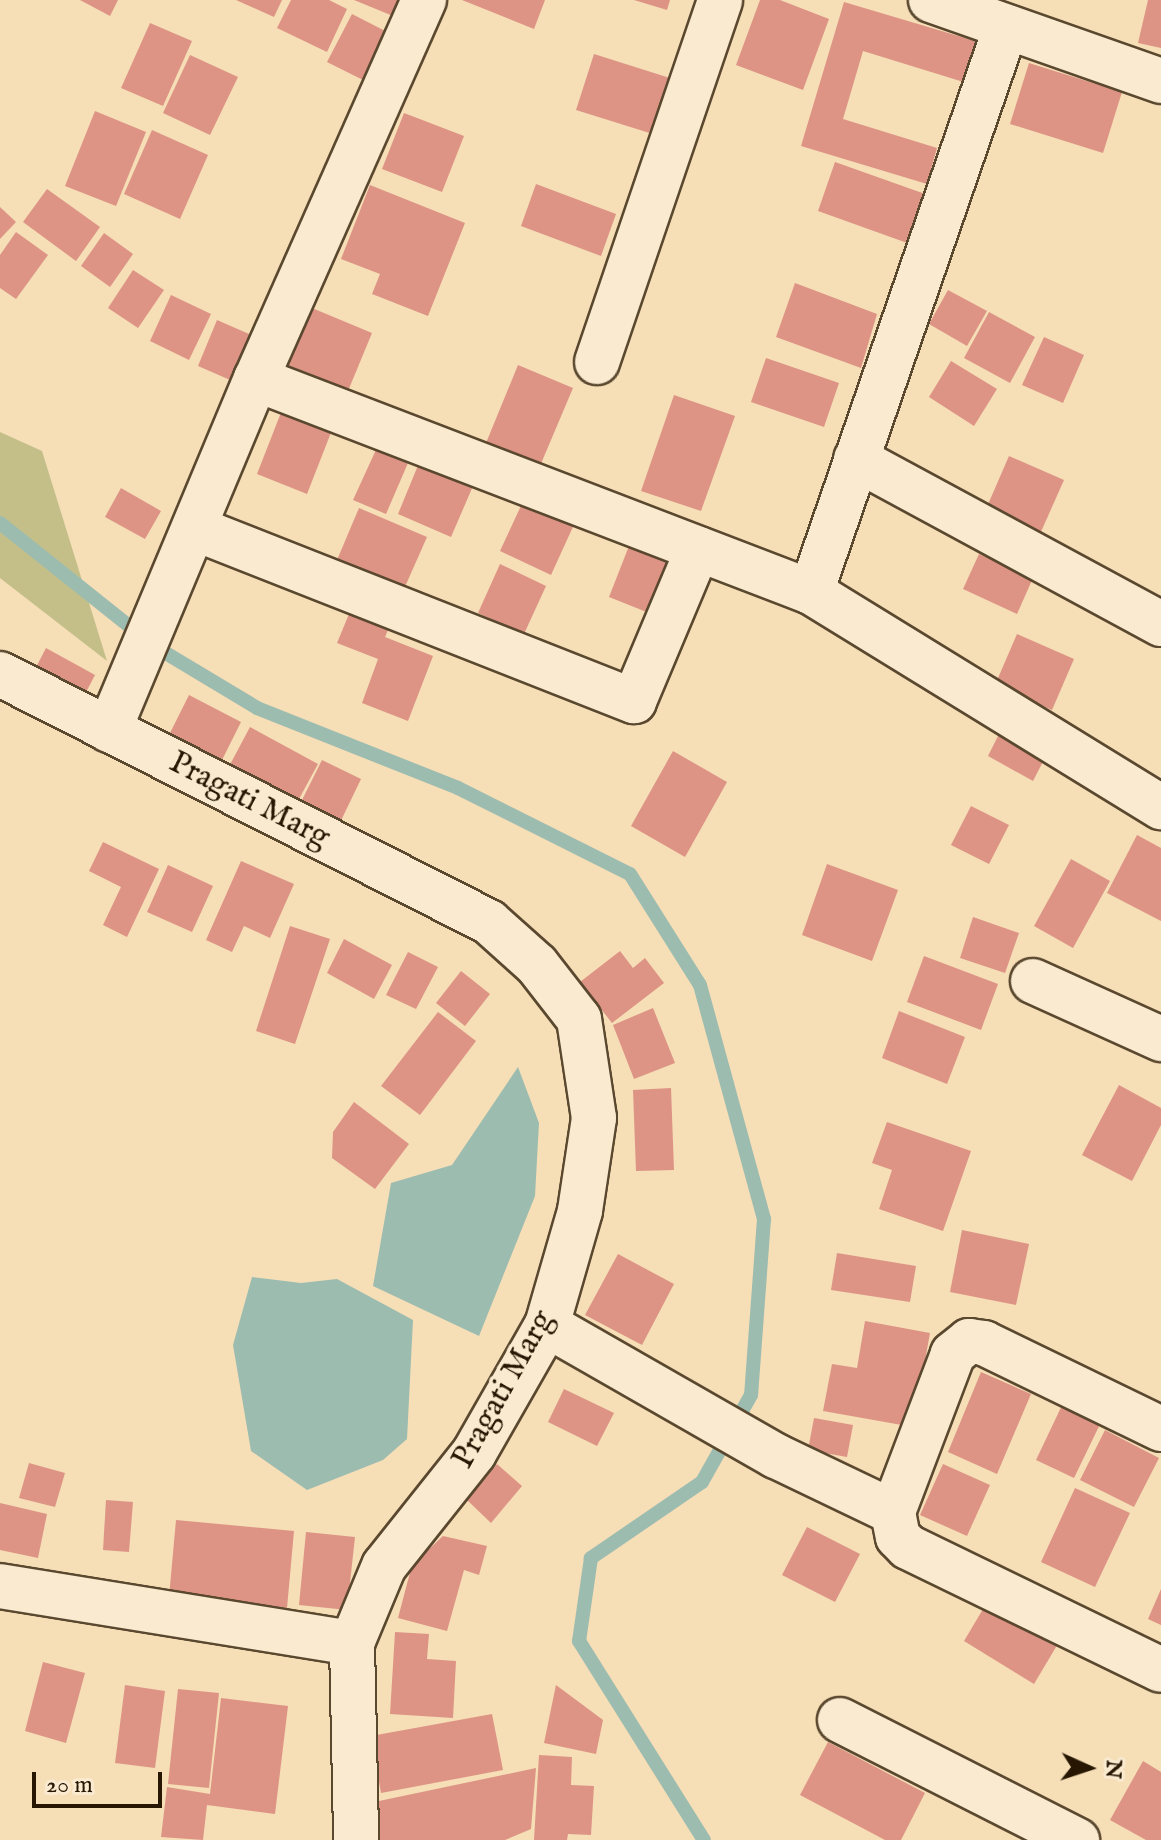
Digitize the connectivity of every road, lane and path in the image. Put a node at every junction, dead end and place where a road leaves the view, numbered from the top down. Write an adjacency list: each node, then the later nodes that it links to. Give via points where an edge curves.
1 (424, 0): 7 (street)
2 (720, 0): 6 (street)
3 (931, 0): 4 (street)
4 (1006, 27): 5 (street); 8 (street)
5 (1161, 81)
6 (597, 362)
7 (256, 379): 9 (street); 10 (street)
8 (856, 459): 11 (street); 12 (street)
9 (194, 528): 10 (street, via 634,701); 14 (street)
10 (698, 549): 11 (street)
11 (811, 592): 15 (street)
12 (1161, 624)
13 (0, 674): 14 (street, Pragati Marg)
14 (109, 730): 18 (street, Pragati Marg, via 489,922 537,965 579,1019 594,1118 580,1211)
15 (1161, 807)
16 (1033, 981): 17 (street)
17 (1161, 1039)
18 (547, 1325): 20 (street, via 776,1456); 22 (street, Pragati Marg, via 474,1453 384,1566)
19 (1161, 1429): 20 (street, via 984,1343 969,1341 953,1354)
20 (893, 1512): 23 (street, via 898,1537 908,1547)
21 (0, 1586): 22 (street)
22 (352, 1643): 25 (street, Pragati Marg)
23 (1161, 1670)
24 (840, 1720): 26 (street)
25 (356, 1840)
26 (1077, 1840)

